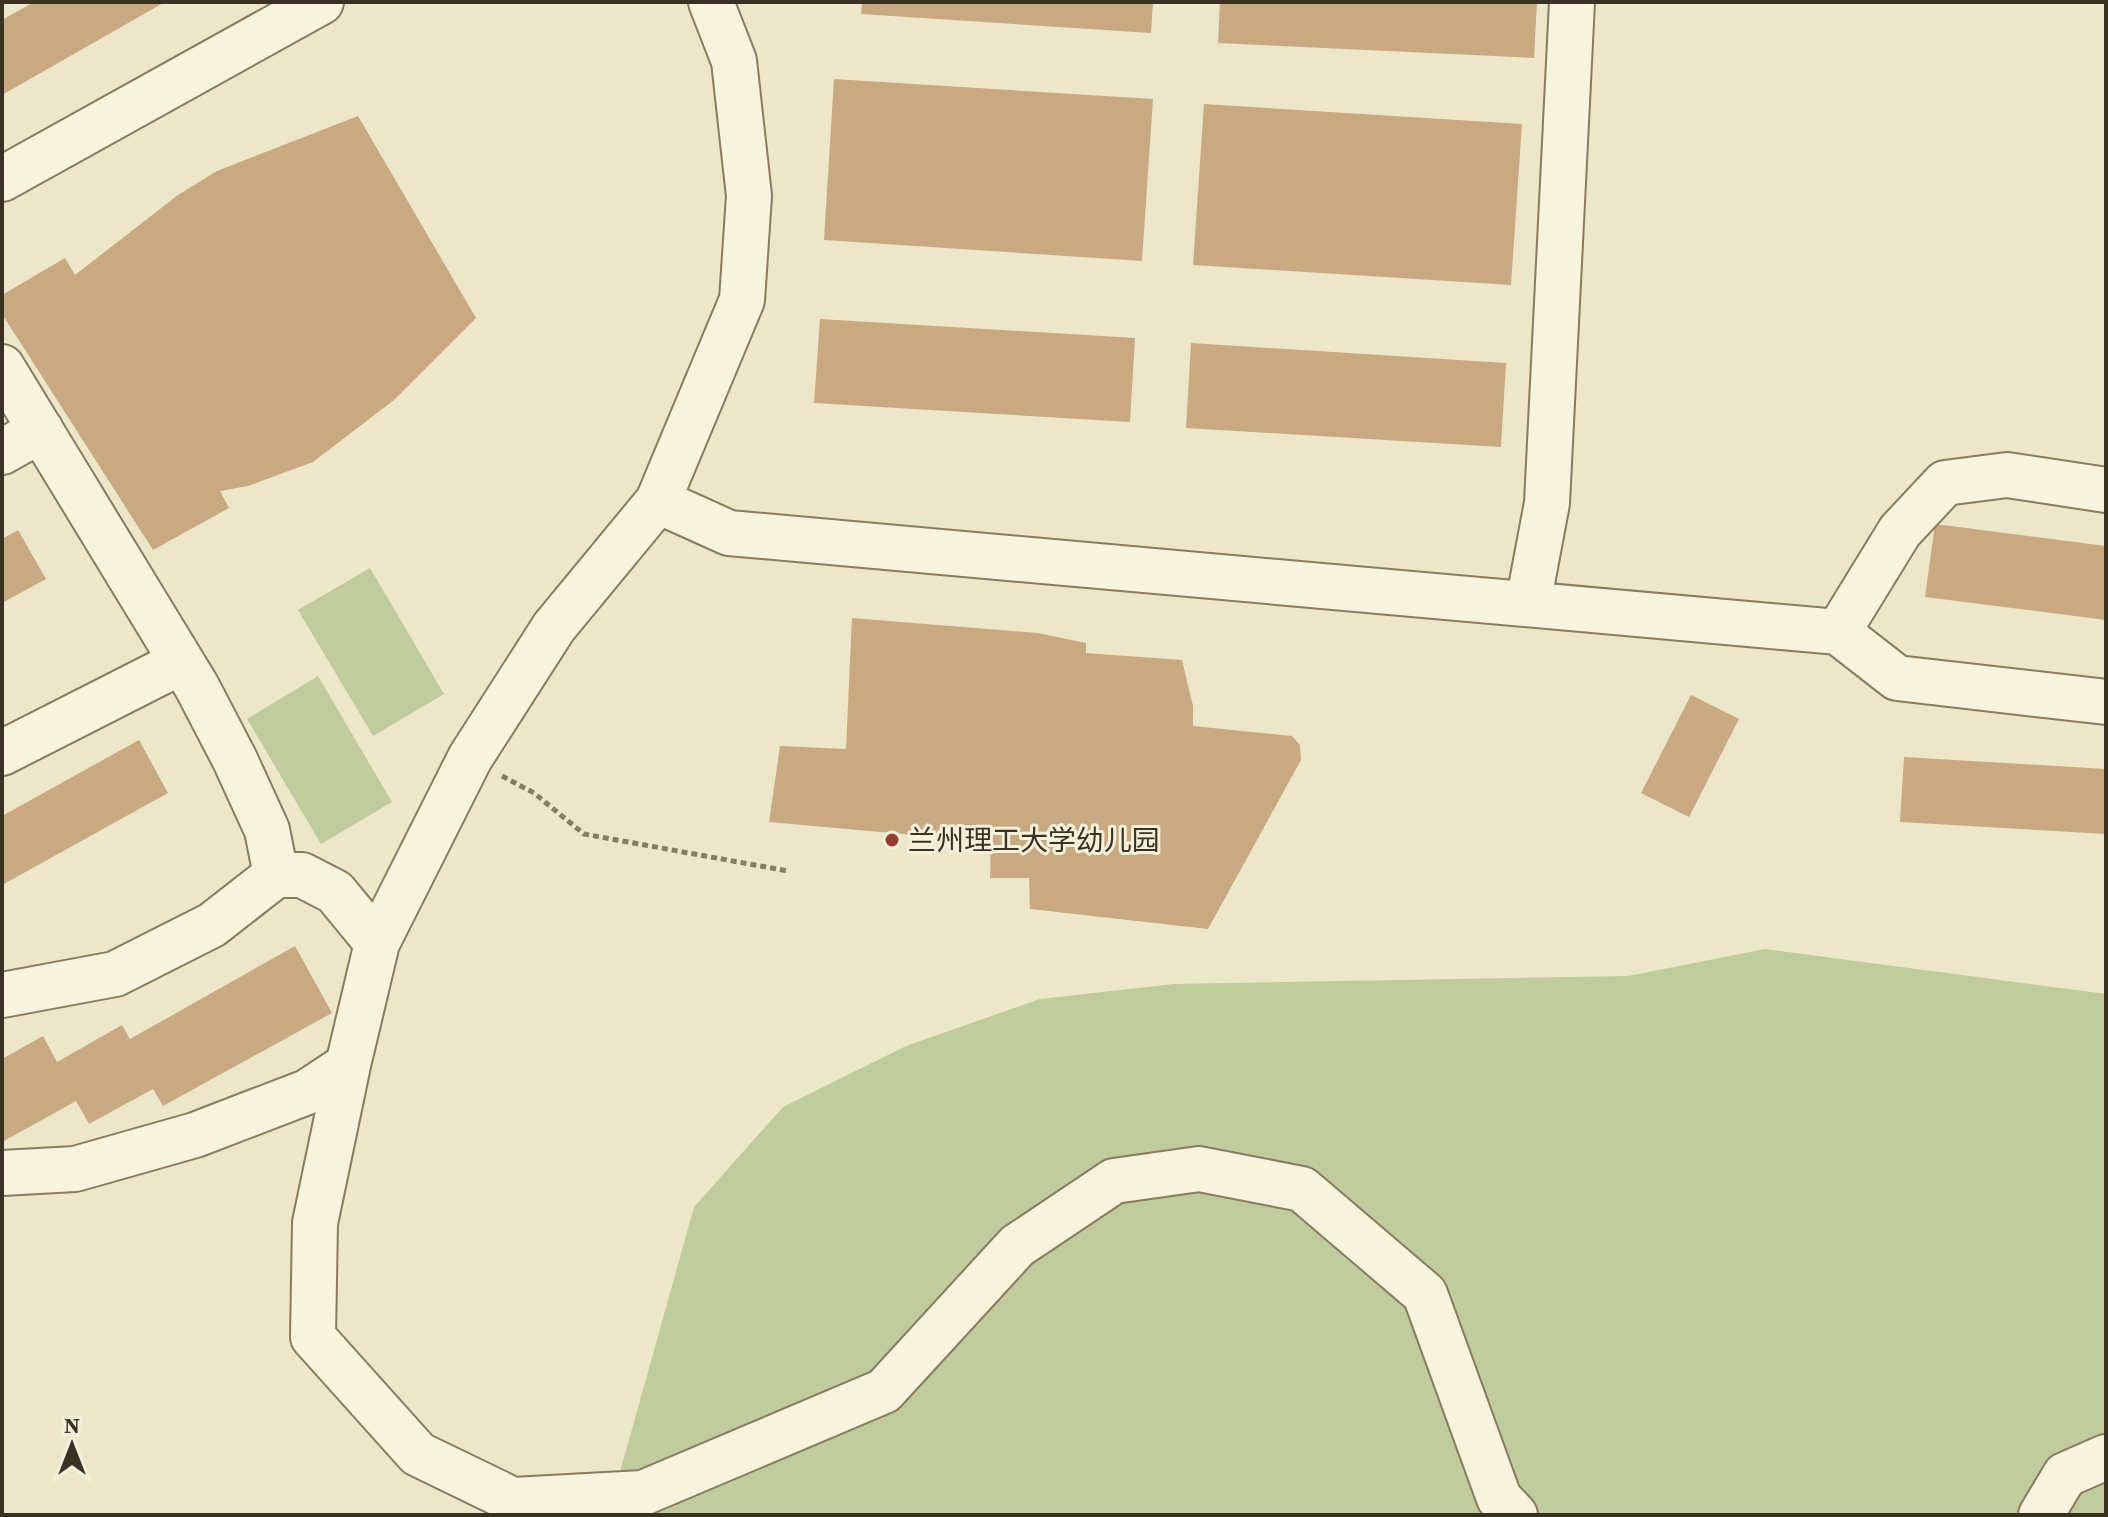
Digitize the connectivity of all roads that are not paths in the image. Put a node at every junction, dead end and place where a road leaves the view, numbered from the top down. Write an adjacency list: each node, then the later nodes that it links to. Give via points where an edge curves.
1 (321, 2): 4 (street)
2 (711, 2): 10 (street, via 734,61 749,196 742,300)
3 (1572, 2): 11 (street, via 1547,503)
4 (266, 15): 5 (street)
5 (2, 179)
6 (2, 367): 7 (street)
7 (41, 430): 8 (street); 13 (street)
8 (2, 452)
9 (2106, 490): 12 (street, via 2007,475 1945,483 1900,531)
10 (658, 501): 11 (street, via 729,533); 17 (street, via 554,627 470,758)
11 (1528, 604): 12 (street)
12 (1838, 632): 14 (street, via 1897,678)
13 (181, 662): 15 (street); 16 (street, via 267,830)
14 (2106, 702)
15 (2, 753)
16 (276, 875): 17 (street, via 302,875 335,892); 18 (street, via 212,925 115,974)
17 (377, 943): 19 (street)
18 (2, 995)
19 (348, 1065): 20 (street, via 307,1092 195,1135 75,1169); 22 (street, via 315,1223 313,1337 418,1454 513,1500 643,1493 884,1391 1017,1246 1114,1181 1199,1169 1302,1189 1425,1294 1499,1498)
20 (2, 1173)
21 (2106, 1457): 23 (street, via 2065,1475)
22 (1515, 1515)
23 (2041, 1515)

